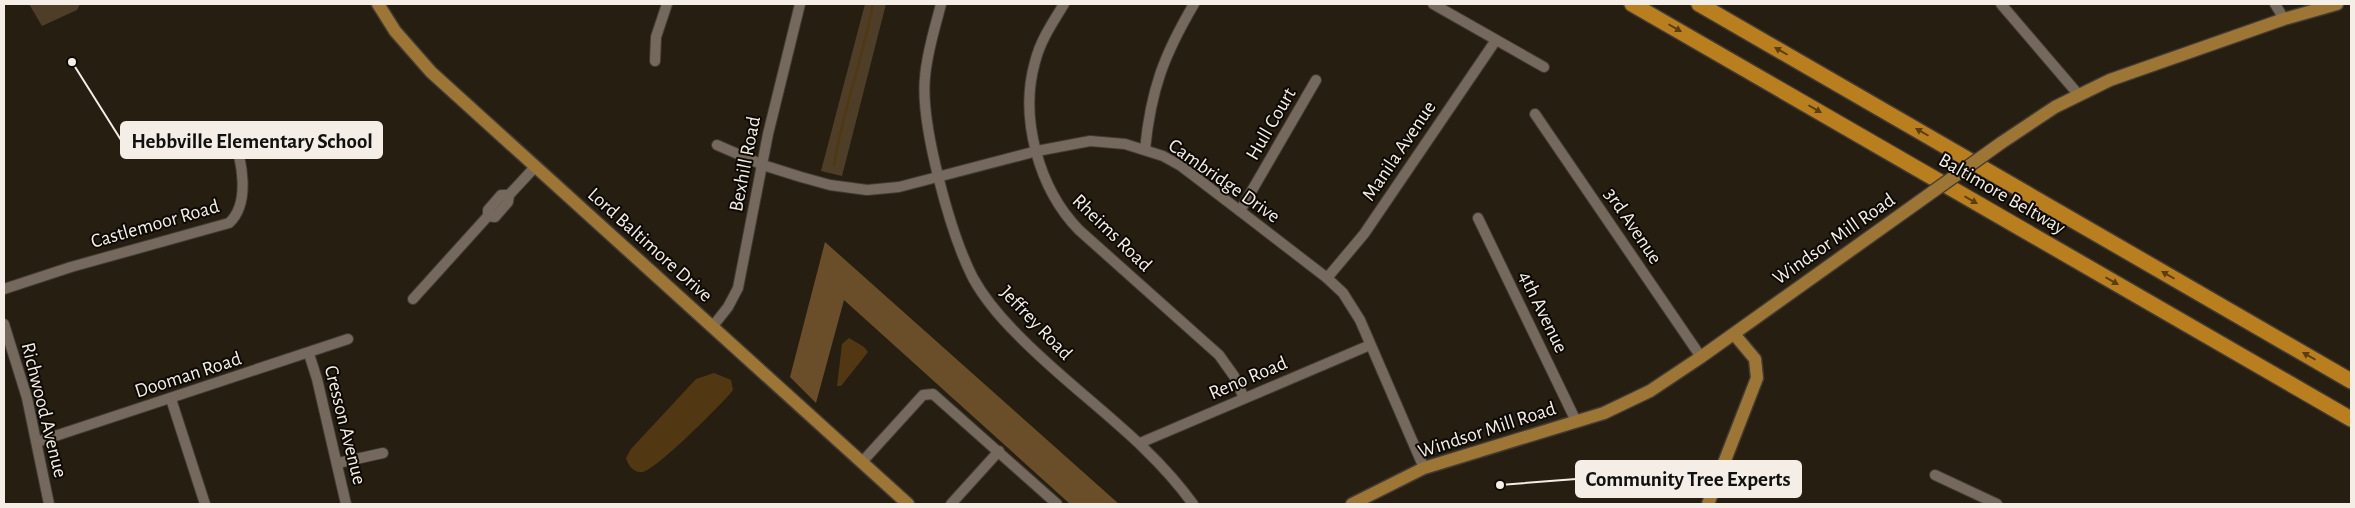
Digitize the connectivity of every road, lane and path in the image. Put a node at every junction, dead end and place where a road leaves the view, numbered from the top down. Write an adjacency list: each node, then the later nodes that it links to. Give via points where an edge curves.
1 (378, 4): 25 (main road, Lord Baltimore Drive, via 414,54)
2 (667, 4): 15 (street, via 656,37)
3 (798, 4): 24 (street, Bexhill Road)
4 (941, 4): 26 (street, Jeffrey Road, via 928,55 924,97)
5 (1064, 4): 23 (street, Rheims Road, via 1042,41 1030,84 1029,106)
6 (1194, 4): 22 (street, via 1161,68 1151,102)
7 (1433, 4): 14 (street)
8 (1632, 4): 42 (highway, Baltimore Beltway, one-way to 42)
9 (1699, 4): 39 (highway, Baltimore Beltway, one-way to 9)
10 (2001, 4): 18 (street)
11 (2275, 4): 13 (street)
12 (2337, 4): 13 (main road, Windsor Mill Road)
13 (2284, 19): 18 (main road, Windsor Mill Road, via 2158,62)
14 (1496, 40): 16 (street); 29 (street, Manila Avenue, via 1364,234)
15 (655, 62)
16 (1544, 68)
17 (1316, 80): 27 (street, Hull Court)
18 (2078, 94): 34 (main road, Windsor Mill Road, bridge, via 2035,120)
19 (1535, 114): 38 (street, 3rd Avenue)
20 (232, 135): 30 (street, Castlemoor Road, via 239,158 242,192 238,212 229,223)
21 (716, 145): 24 (street, Cambridge Drive)
22 (1145, 149): 23 (street, Cambridge Drive, via 1090,141); 27 (street, Cambridge Drive, via 1181,166)
23 (1037, 152): 26 (street, Cambridge Drive); 40 (street, Rheims Road, via 1049,188 1067,218 1219,355 1231,370)
24 (763, 165): 26 (street, Cambridge Drive, via 830,185 867,190 899,187); 33 (street, Bexhill Road, via 738,288)
25 (535, 167): 31 (street, via 509,195 508,202 495,217 488,216); 33 (main road, Lord Baltimore Drive)
26 (939, 176): 45 (street, Jeffrey Road, via 963,256 987,300 1018,335)
27 (1240, 211): 29 (street, Cambridge Drive)
28 (1478, 218): 43 (street, 4th Avenue)
29 (1327, 278): 36 (street, Cambridge Drive, via 1352,305)
30 (4, 289)
31 (414, 299)
32 (4, 324): 44 (street, Richwood Avenue)
33 (713, 326): 48 (main road, Lord Baltimore Drive)
34 (1734, 334): 38 (main road, Windsor Mill Road); 60 (main road, via 1754,359 1757,378)
35 (348, 339): 37 (street, Dooman Road)
36 (1370, 345): 40 (street, Reno Road); 50 (street, Cambridge Drive)
37 (309, 354): 41 (street, Dooman Road); 49 (street, Cresson Avenue)
38 (1701, 357): 43 (main road, Windsor Mill Road, via 1650,391)
39 (2351, 381)
40 (1244, 398): 45 (street, Reno Road)
41 (170, 399): 44 (street, Dooman Road); 53 (street)
42 (2351, 419)
43 (1576, 421): 50 (main road, Windsor Mill Road)
44 (37, 442): 52 (street, Richwood Avenue)
45 (1140, 443): 58 (street, Jeffrey Road)
46 (999, 451): 48 (street, via 939,398 928,393); 56 (street); 57 (street)
47 (383, 453): 49 (street)
48 (862, 462): 55 (main road, Lord Baltimore Drive)
49 (338, 463): 54 (street, Cresson Avenue)
50 (1424, 468): 59 (main road, Windsor Mill Road)
51 (1935, 474): 61 (street)
52 (50, 504)
53 (205, 504)
54 (346, 504)
55 (908, 504)
56 (951, 504)
57 (1058, 504)
58 (1193, 504)
59 (1352, 504)
60 (1708, 504)
61 (1997, 504)

